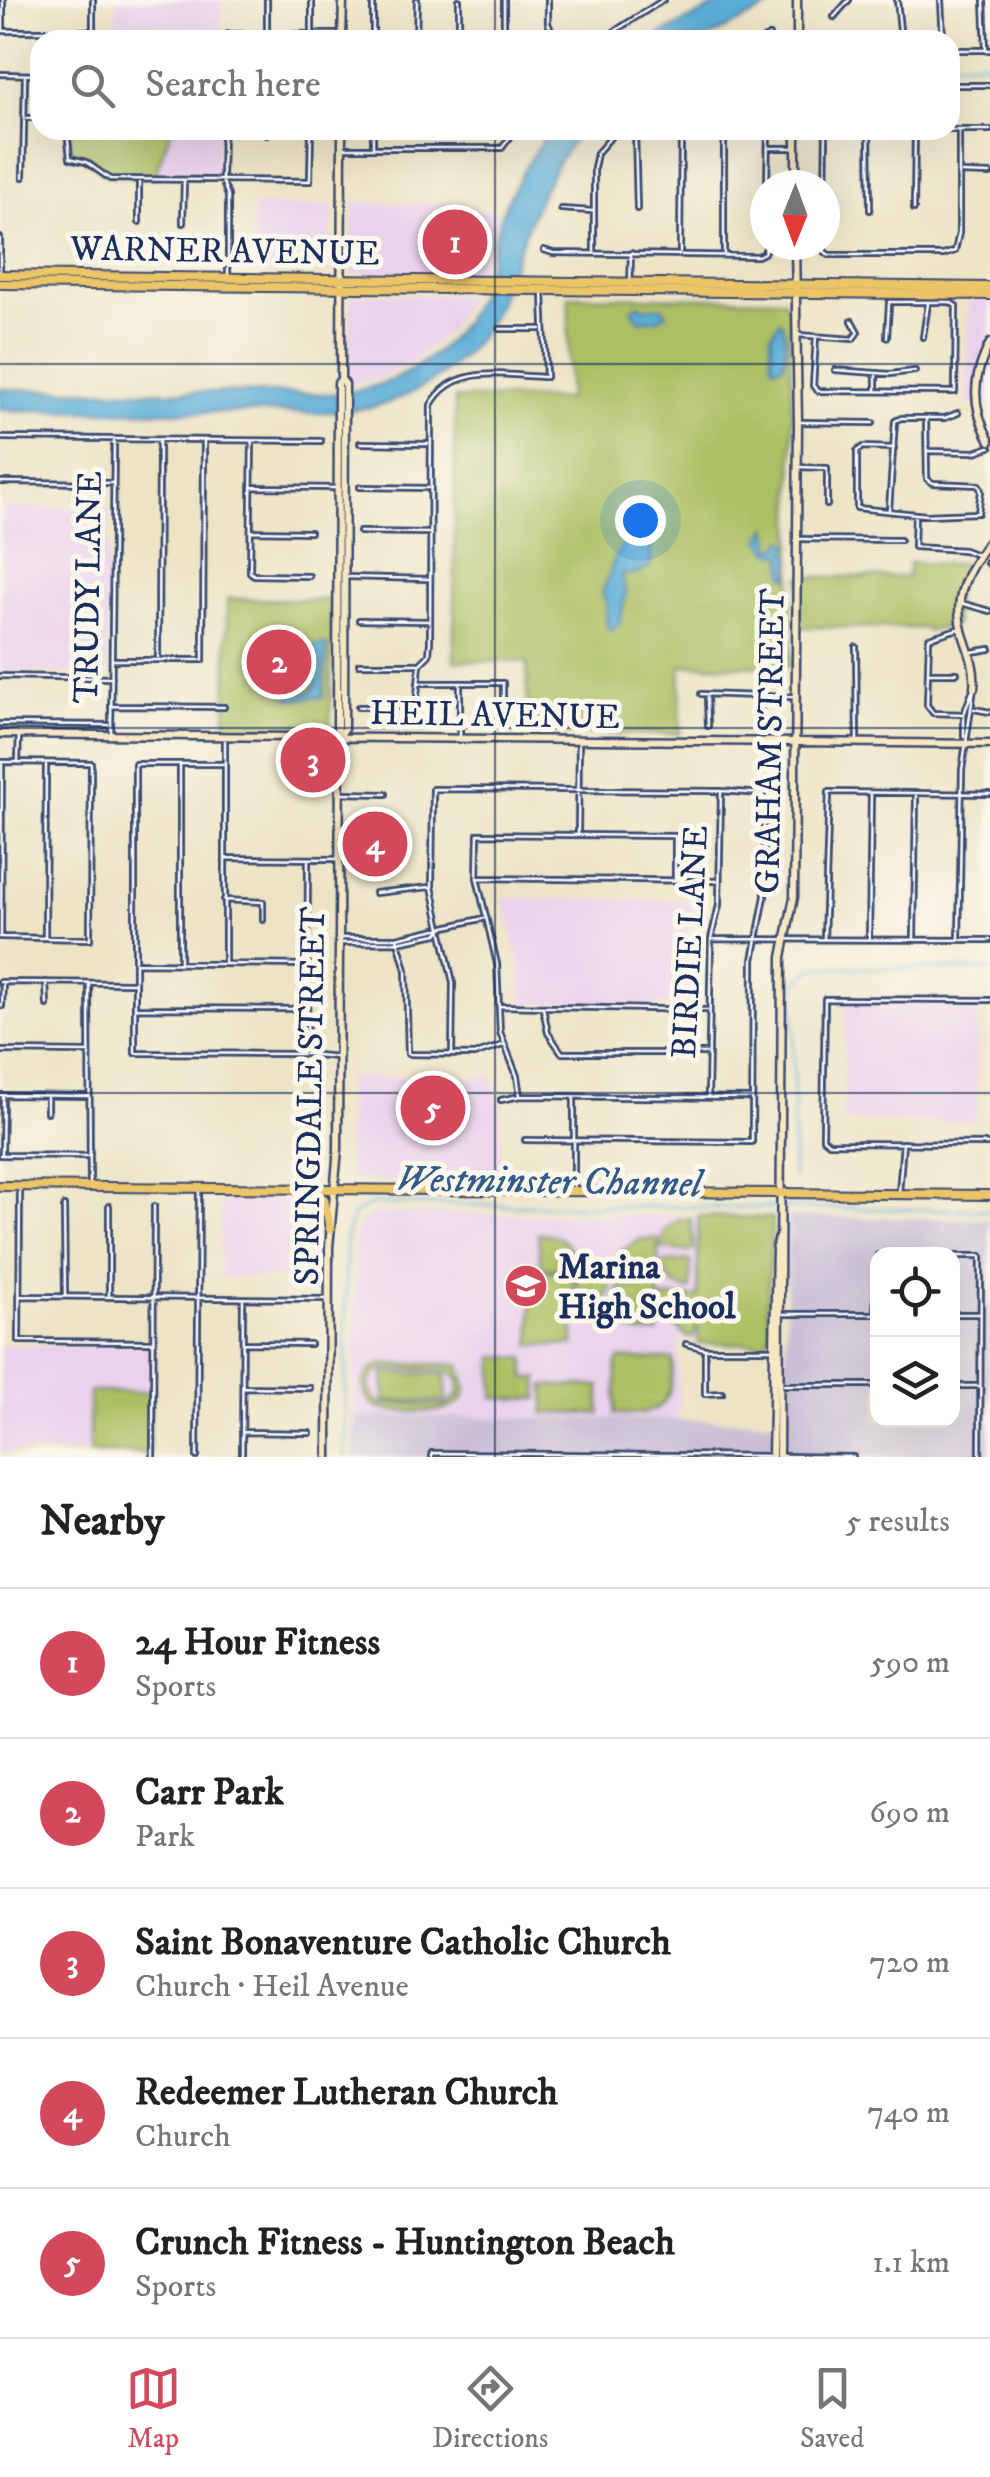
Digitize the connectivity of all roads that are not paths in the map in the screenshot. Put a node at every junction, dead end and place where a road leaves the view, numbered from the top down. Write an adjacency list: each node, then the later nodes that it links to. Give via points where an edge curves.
1 (4, 0): 31 (street)
2 (94, 0): 18 (street)
3 (267, 0): 19 (street)
4 (312, 0): 20 (street)
5 (343, 0): 21 (main road)
6 (373, 0): 22 (street)
7 (417, 0): 23 (street)
8 (459, 0): 24 (street)
9 (504, 0): 25 (street)
10 (548, 0): 26 (street)
11 (661, 0): 27 (street)
12 (797, 0): 28 (main road)
13 (850, 0): 17 (street)
14 (897, 0): 29 (street)
15 (941, 0): 30 (street)
16 (984, 0): 34 (street)
17 (834, 17)
18 (94, 30)
19 (267, 30)
20 (312, 30)
21 (342, 30)
22 (373, 30)
23 (416, 30)
24 (459, 30)
25 (504, 30)
26 (551, 30)
27 (616, 30)
28 (797, 30)
29 (899, 30)
30 (942, 30)
31 (1, 31): 32 (street)
32 (30, 31)
33 (960, 50): 34 (street)
34 (988, 50)
35 (0, 74): 36 (street)
36 (25, 75): 37 (street); 40 (street)
37 (30, 75)
38 (960, 84): 39 (street)
39 (990, 85)
40 (24, 118): 41 (street); 71 (street)
41 (30, 118)
42 (960, 130): 43 (street)
43 (990, 130)
44 (67, 140): 72 (street, via 68,156 104,177)
45 (222, 140): 74 (street)
46 (311, 140): 74 (street, via 310,181)
47 (342, 140): 60 (main road, SPRINGDALE STREET)
48 (373, 140): 61 (street)
49 (508, 140): 61 (street, via 502,148)
50 (608, 140): 65 (street)
51 (636, 140): 76 (street)
52 (681, 140): 86 (street)
53 (724, 140): 87 (street)
54 (768, 140): 62 (street)
55 (796, 140): 63 (main road)
56 (826, 140): 68 (street)
57 (869, 140): 77 (street)
58 (915, 140): 78 (street)
59 (959, 140): 69 (street)
60 (342, 148): 61 (street); 94 (main road, SPRINGDALE STREET)
61 (373, 148)
62 (768, 148): 63 (street); 66 (street)
63 (796, 148): 67 (main road)
64 (584, 168): 65 (street)
65 (594, 168): 79 (street)
66 (768, 170)
67 (796, 170)
68 (825, 170)
69 (959, 174): 70 (street); 88 (street, via 956,251)
70 (990, 174)
71 (23, 177)
72 (140, 180): 73 (street); 80 (street)
73 (184, 180): 74 (street); 81 (street)
74 (222, 180): 93 (street, via 228,196)
75 (562, 209): 79 (street)
76 (637, 209)
77 (870, 210)
78 (914, 210)
79 (594, 211): 84 (street)
80 (140, 222)
81 (183, 223)
82 (0, 238): 91 (street)
83 (544, 250): 84 (street)
84 (594, 253): 85 (street)
85 (631, 253): 86 (street); 100 (street)
86 (680, 254): 87 (street)
87 (724, 254): 89 (street)
88 (840, 254)
89 (750, 256)
90 (795, 260): 102 (main road, GRAHAM STREET)
91 (0, 275): 93 (main road, WARNER AVENUE); 95 (street)
92 (291, 279): 93 (main road, WARNER AVENUE); 94 (main road, WARNER AVENUE); 98 (main road)
93 (228, 282): 95 (main road, WARNER AVENUE); 98 (main road, WARNER AVENUE)
94 (341, 283): 96 (main road, WARNER AVENUE); 98 (main road, WARNER AVENUE); 140 (main road, SPRINGDALE STREET)
95 (0, 284)
96 (437, 285): 97 (main road, WARNER AVENUE); 97 (main road, WARNER AVENUE)
97 (481, 285): 99 (main road, WARNER AVENUE)
98 (261, 286)
99 (543, 286): 100 (main road, WARNER AVENUE); 108 (street)
100 (630, 287): 102 (main road, WARNER AVENUE)
101 (990, 287): 103 (main road, WARNER AVENUE)
102 (795, 289): 103 (main road, WARNER AVENUE); 109 (main road, GRAHAM STREET)
103 (890, 294): 104 (main road, WARNER AVENUE); 105 (street); 111 (street)
104 (990, 295)
105 (928, 302): 112 (street); 118 (street, via 956,306 954,392)
106 (852, 321): 110 (street, via 856,338)
107 (500, 329): 108 (street)
108 (542, 329): 131 (street, via 546,376 456,378 431,406)
109 (797, 335): 110 (street); 121 (main road, GRAHAM STREET)
110 (816, 337): 118 (street, via 815,390)
111 (887, 337)
112 (923, 337)
113 (990, 343): 114 (main road)
114 (988, 353): 122 (main road, via 974,389)
115 (835, 370): 117 (street)
116 (915, 371): 117 (street)
117 (876, 373): 118 (street)
118 (876, 391)
119 (958, 413): 120 (street)
120 (926, 418): 133 (street, via 895,421); 134 (street)
121 (798, 422): 123 (street); 135 (main road, GRAHAM STREET)
122 (986, 422): 132 (main road)
123 (873, 423)
124 (0, 438): 125 (street)
125 (114, 440): 126 (street); 137 (street, TRUDY LANE)
126 (159, 440): 127 (street); 164 (street)
127 (204, 440): 128 (street); 164 (street, via 203,660)
128 (252, 441): 129 (street); 138 (street)
129 (321, 441)
130 (360, 443): 131 (street)
131 (430, 444): 141 (street)
132 (990, 444): 134 (street, via 975,452)
133 (894, 448): 143 (street); 143 (street, via 857,451 858,508)
134 (926, 451): 144 (street, via 929,482 978,485 982,492 978,514)
135 (798, 467): 142 (street, via 827,468); 149 (main road, GRAHAM STREET)
136 (0, 482): 137 (street)
137 (114, 484): 165 (street, TRUDY LANE)
138 (252, 487): 140 (street); 145 (street)
139 (360, 487): 141 (street)
140 (341, 488): 154 (main road, SPRINGDALE STREET)
141 (430, 488): 148 (street)
142 (827, 504)
143 (889, 511): 144 (street)
144 (915, 513): 152 (street, via 914,547)
145 (250, 532): 146 (street); 153 (street, via 251,575)
146 (310, 532)
147 (360, 532): 148 (street)
148 (430, 532): 155 (street)
149 (796, 539): 150 (street); 178 (main road, GRAHAM STREET)
150 (900, 540)
151 (990, 540): 152 (main road)
152 (978, 555): 156 (main road)
153 (309, 576)
154 (341, 577): 155 (street); 194 (main road, SPRINGDALE STREET)
155 (430, 579): 159 (street)
156 (960, 603): 157 (street); 160 (main road)
157 (990, 611)
158 (359, 620): 159 (street)
159 (430, 621): 167 (street, via 428,654)
160 (961, 628): 163 (main road); 168 (street, via 929,638)
161 (856, 647): 198 (street)
162 (990, 649): 163 (street)
163 (971, 652): 174 (main road)
164 (158, 659): 165 (street)
165 (114, 660): 171 (street, TRUDY LANE)
166 (359, 664): 167 (street)
167 (420, 664): 172 (street)
168 (927, 673): 169 (street); 184 (street, via 929,711)
169 (957, 673)
170 (0, 676): 171 (street)
171 (113, 678): 179 (street, TRUDY LANE)
172 (416, 682): 173 (street); 181 (street, via 416,707)
173 (460, 682): 185 (street, via 503,683); 195 (street)
174 (974, 688): 182 (street); 184 (street)
175 (701, 694): 176 (street)
176 (707, 695): 177 (street); 188 (street)
177 (761, 697): 178 (street); 189 (street)
178 (793, 697): 197 (main road, GRAHAM STREET)
179 (111, 706): 180 (street); 187 (street, TRUDY LANE)
180 (224, 706)
181 (358, 706)
182 (972, 709): 183 (street); 199 (street)
183 (990, 712)
184 (964, 714): 199 (street)
185 (503, 721)
186 (0, 724): 187 (street)
187 (111, 725): 192 (street, TRUDY LANE)
188 (708, 726)
189 (762, 726)
190 (0, 734): 191 (main road, HEIL AVENUE)
191 (18, 734): 192 (main road, HEIL AVENUE); 202 (street)
192 (111, 735): 193 (main road, HEIL AVENUE)
193 (224, 736): 194 (main road, HEIL AVENUE); 205 (street)
194 (340, 736): 195 (main road, HEIL AVENUE); 208 (main road, SPRINGDALE STREET)
195 (460, 738): 196 (main road, HEIL AVENUE)
196 (579, 740): 197 (main road, HEIL AVENUE); 206 (street)
197 (793, 742): 198 (main road, HEIL AVENUE); 234 (main road, GRAHAM STREET, via 794,898)
198 (857, 743): 199 (main road, HEIL AVENUE)
199 (965, 744): 200 (main road, HEIL AVENUE); 212 (street)
200 (990, 744)
201 (1, 762): 202 (street); 227 (street)
202 (18, 762): 203 (street)
203 (46, 763): 228 (street); 228 (street, via 91,763 90,939)
204 (180, 764): 205 (street); 239 (street, via 135,764); 240 (street)
205 (225, 764): 215 (street)
206 (578, 790): 207 (street); 214 (street); 221 (street, via 433,790)
207 (720, 790): 220 (street, BIRDIE LANE); 233 (street, via 763,794 764,896)
208 (340, 793): 211 (street); 217 (main road, SPRINGDALE STREET)
209 (872, 793): 210 (street); 230 (street, via 829,792); 235 (street)
210 (916, 793): 212 (street); 236 (street)
211 (386, 794)
212 (962, 794): 213 (street); 237 (street)
213 (990, 794)
214 (578, 835): 218 (street, via 478,834); 219 (street, via 675,836)
215 (225, 858): 216 (street); 223 (street)
216 (308, 859): 217 (street); 242 (street)
217 (339, 860): 231 (main road, SPRINGDALE STREET)
218 (476, 878): 219 (street); 224 (street)
219 (675, 880): 220 (street)
220 (721, 882): 229 (street, BIRDIE LANE)
221 (432, 887): 222 (street); 226 (street)
222 (374, 893)
223 (224, 900): 225 (street, via 263,902); 241 (street)
224 (486, 918): 226 (street); 250 (street)
225 (264, 920)
226 (442, 929): 232 (street); 260 (street, via 453,983)
227 (1, 937): 228 (street)
228 (46, 938)
229 (710, 939): 233 (street); 254 (street, BIRDIE LANE)
230 (824, 939): 234 (street); 235 (street)
231 (339, 940): 232 (street); 261 (main road, SPRINGDALE STREET)
232 (398, 940): 260 (street, via 406,970 408,1054)
233 (756, 940): 234 (street); 268 (street)
234 (785, 940): 286 (main road, GRAHAM STREET)
235 (869, 940): 236 (street)
236 (914, 940): 237 (street)
237 (959, 940): 238 (street)
238 (990, 940)
239 (135, 964): 240 (street); 246 (street)
240 (180, 964): 241 (street)
241 (224, 964): 242 (street)
242 (308, 965): 253 (street)
243 (1, 982): 244 (street); 249 (street)
244 (46, 982): 245 (street); 248 (street)
245 (89, 983): 246 (street); 257 (street)
246 (135, 983): 251 (street)
247 (990, 1000): 273 (street, via 825,999 824,1142)
248 (46, 1005)
249 (2, 1006)
250 (498, 1006): 252 (street); 255 (street)
251 (135, 1008): 253 (street); 258 (street, via 135,1052)
252 (544, 1008): 254 (street); 259 (street, via 548,1034 562,1053)
253 (307, 1009): 258 (street)
254 (708, 1010): 259 (street, BIRDIE LANE)
255 (504, 1044): 260 (street); 265 (street)
256 (0, 1051): 257 (street)
257 (88, 1052): 264 (street)
258 (307, 1054): 261 (street)
259 (708, 1054): 267 (street, BIRDIE LANE)
260 (452, 1055)
261 (338, 1058): 282 (main road, SPRINGDALE STREET)
262 (2, 1095): 263 (street); 275 (street)
263 (47, 1096): 264 (street); 270 (street)
264 (91, 1096): 276 (street)
265 (520, 1096): 266 (street); 269 (street)
266 (574, 1096): 267 (street); 272 (street)
267 (708, 1096): 268 (street)
268 (752, 1098): 272 (street, via 752,1142)
269 (501, 1100)
270 (47, 1112)
271 (525, 1140): 272 (street)
272 (573, 1142): 283 (street)
273 (903, 1144): 274 (street); 284 (street)
274 (990, 1144)
275 (1, 1155): 276 (street)
276 (90, 1156): 279 (street)
277 (0, 1186): 278 (main road)
278 (20, 1186): 279 (main road); 292 (street)
279 (90, 1187): 280 (main road)
280 (199, 1188): 281 (main road); 296 (street)
281 (298, 1188): 282 (main road); 290 (main road, via 324,1199)
282 (336, 1189): 283 (main road); 290 (main road, SPRINGDALE STREET)
283 (574, 1191): 286 (main road)
284 (899, 1195): 285 (main road); 286 (main road)
285 (990, 1196)
286 (780, 1197): 299 (main road, GRAHAM STREET)
287 (64, 1206): 293 (street)
288 (109, 1206): 294 (street)
289 (154, 1206): 295 (street)
290 (330, 1229): 298 (main road, SPRINGDALE STREET)
291 (960, 1256): 302 (street, via 981,1256)
292 (20, 1296): 293 (street); 303 (street, via 19,1341)
293 (65, 1296): 294 (street)
294 (109, 1297): 295 (street)
295 (153, 1298): 296 (street); 303 (street)
296 (198, 1298): 297 (street); 324 (street)
297 (243, 1299): 298 (street); 304 (street)
298 (329, 1299): 326 (main road, SPRINGDALE STREET)
299 (777, 1313): 300 (street); 308 (main road, GRAHAM STREET)
300 (870, 1314)
301 (960, 1314): 302 (street)
302 (980, 1314): 312 (street)
303 (153, 1342): 323 (street)
304 (243, 1342): 305 (street); 313 (street)
305 (310, 1344)
306 (686, 1344): 307 (street)
307 (705, 1349): 308 (street); 315 (street, via 705,1394)
308 (776, 1349): 309 (main road, GRAHAM STREET); 322 (main road, GRAHAM STREET)
309 (780, 1385): 310 (street); 322 (main road, GRAHAM STREET)
310 (870, 1385)
311 (960, 1386): 312 (street)
312 (980, 1386): 329 (street)
313 (242, 1387): 314 (street); 316 (street)
314 (310, 1388)
315 (722, 1394)
316 (242, 1432): 317 (street); 325 (street)
317 (310, 1433)
318 (432, 1455): 319 (street)
319 (510, 1456): 320 (street)
320 (618, 1456): 321 (street)
321 (695, 1456): 322 (street)
322 (776, 1456): 327 (street)
323 (152, 1457)
324 (197, 1457)
325 (242, 1457)
326 (328, 1457)
327 (824, 1457): 328 (street)
328 (853, 1457)
329 (980, 1457)

